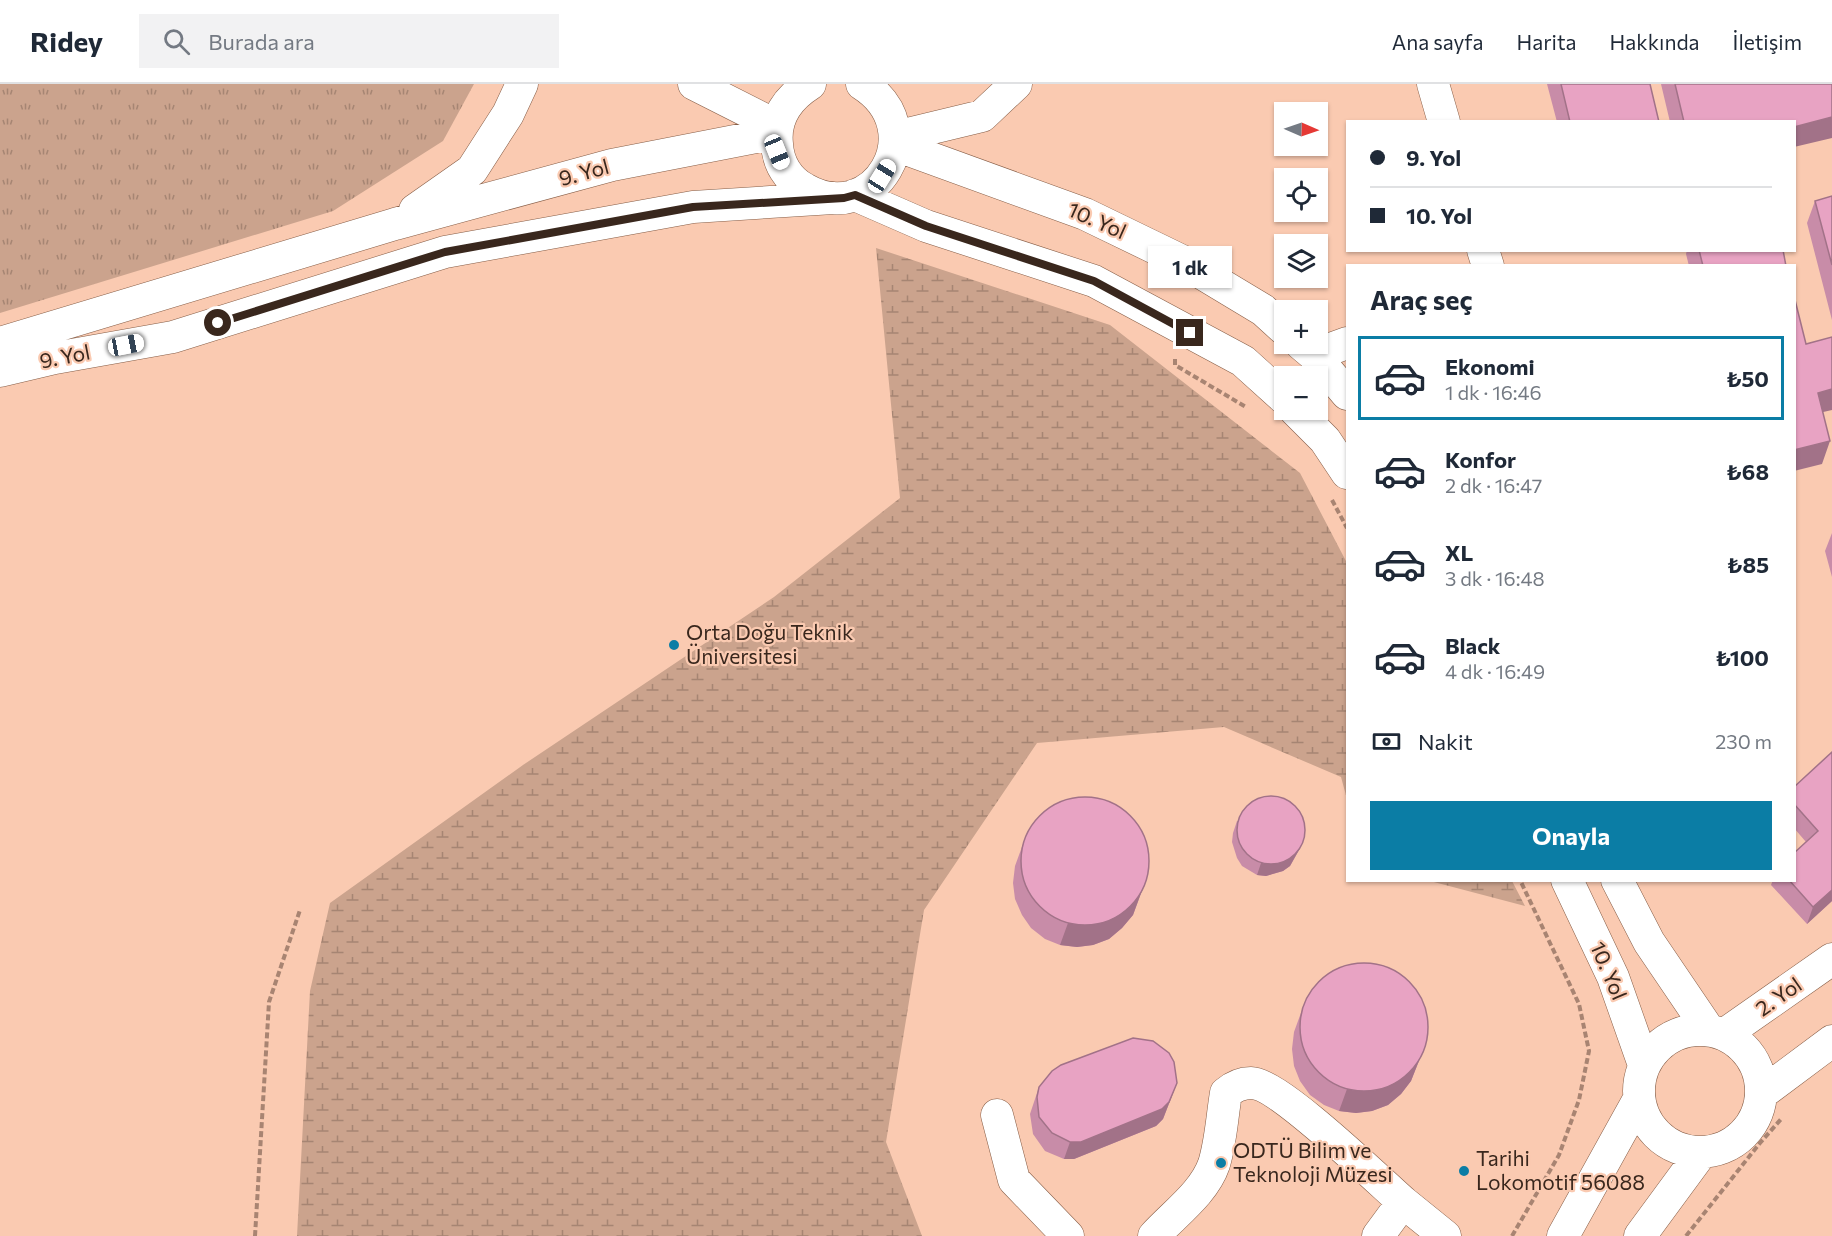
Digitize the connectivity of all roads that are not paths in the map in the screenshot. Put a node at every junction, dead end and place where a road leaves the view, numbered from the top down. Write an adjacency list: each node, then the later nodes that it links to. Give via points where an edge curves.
1 (522, 84): 11 (street, 9. Yol, via 472,170)
2 (694, 84): 8 (street)
3 (810, 84): 8 (street, via 783,108)
4 (863, 84): 9 (street, via 886,106 893,121)
5 (1016, 84): 9 (street, via 982,116)
6 (1433, 84): 7 (street)
7 (1443, 120)
8 (776, 130): 10 (street, via 777,152 797,185 814,194); 11 (street, 9. Yol, via 612,165)
9 (895, 141): 10 (street, via 891,161 882,176 870,187); 12 (street, 10. Yol, via 1085,214 1180,260)
10 (844, 197): 17 (street, 9. Yol, via 693,207 445,252 173,337); 18 (street, via 1094,281 1243,361)
11 (395, 224): 13 (street, 9. Yol)
12 (1274, 320)
13 (0, 343)
14 (1346, 343): 15 (street)
15 (1328, 346)
16 (1312, 354): 19 (street)
17 (0, 371)
18 (1274, 389)
19 (1346, 392)
20 (1305, 420): 21 (street, via 1325,440)
21 (1339, 486)
22 (1568, 882): 27 (street, 10. Yol, via 1613,977)
23 (1618, 882): 25 (street, via 1649,942)
24 (1832, 959): 25 (street, 2. Yol)
25 (1717, 1032): 27 (street, 2. Yol, via 1688,1030 1670,1036 1655,1048); 28 (street, via 1741,1045 1753,1059 1760,1076)
26 (1832, 1041): 28 (street)
27 (1644, 1065): 29 (street, 2. Yol)
28 (1761, 1094): 31 (street, via 1758,1112 1736,1141)
29 (1639, 1099): 31 (street, 2. Yol, via 1653,1131 1684,1151); 37 (street, 2. Yol)
30 (997, 1115): 33 (street, via 1014,1180)
31 (1701, 1153): 38 (street)
32 (1403, 1202): 34 (street, via 1312,1120 1270,1090 1252,1083 1236,1086 1226,1094 1214,1164 1202,1187); 35 (street); 36 (street)
33 (1068, 1236)
34 (1154, 1236)
35 (1378, 1236)
36 (1445, 1236)
37 (1563, 1236)
38 (1640, 1236)

